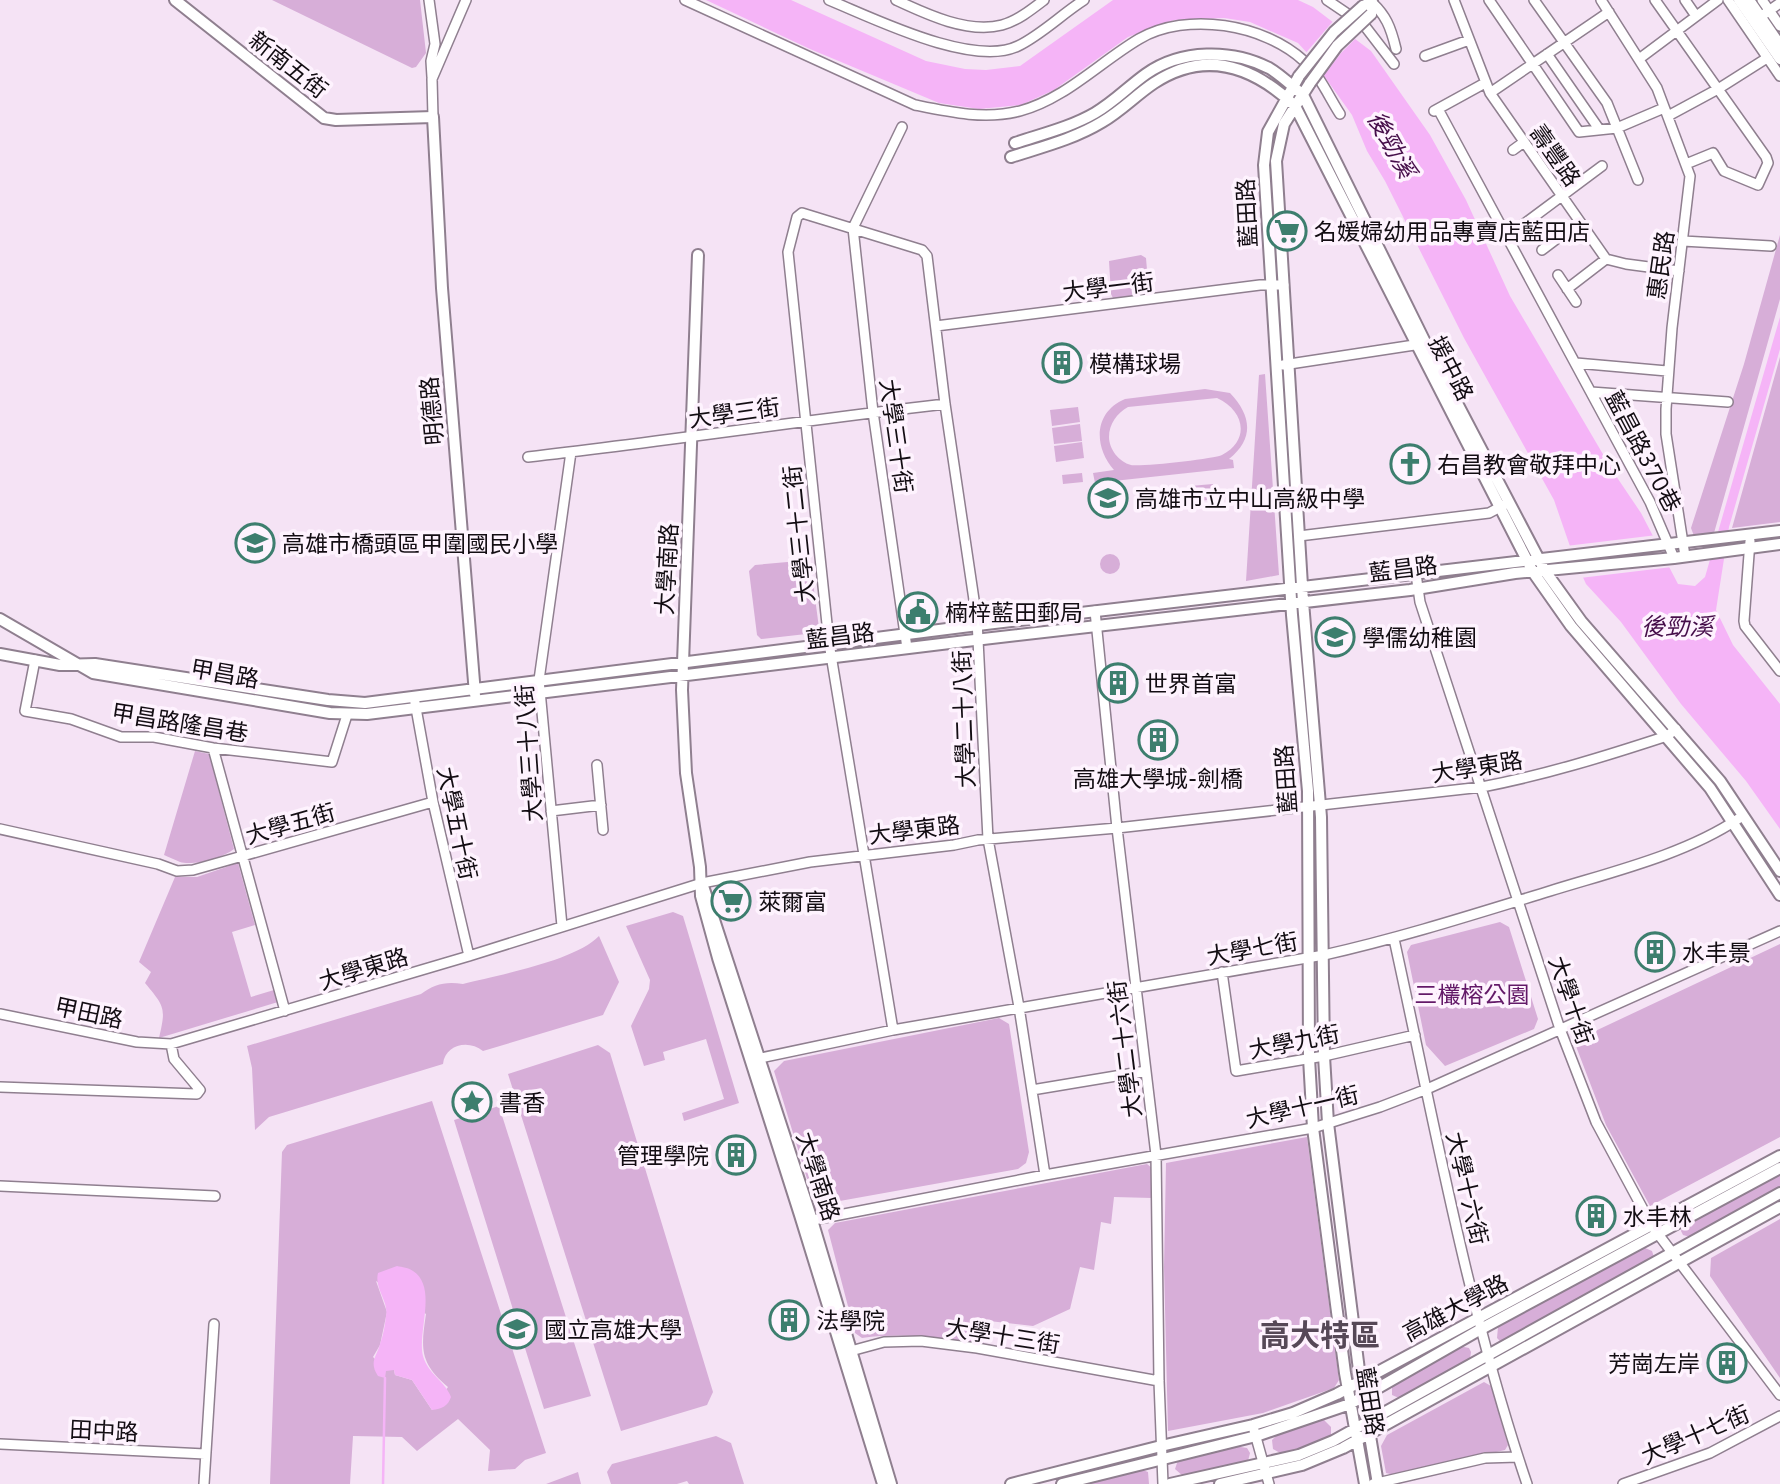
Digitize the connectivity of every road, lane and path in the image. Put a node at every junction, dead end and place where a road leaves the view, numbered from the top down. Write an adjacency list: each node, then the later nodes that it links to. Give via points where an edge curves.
1 (175, 0): 50 (street, 新南五街, via 324,118)
2 (429, 0): 40 (street, via 435,44)
3 (466, 0): 40 (street)
4 (685, 0): 49 (street, via 915,105 983,115 1020,111 1053,97 1142,37 1208,23 1241,27 1280,42 1306,62)
5 (829, 0): 8 (street, via 921,38 986,51 1017,47)
6 (896, 0): 7 (street, via 928,15 986,27 1011,22)
7 (1044, 0)
8 (1084, 0)
9 (1326, 0): 37 (street, via 1364,25)
10 (1454, 0): 28 (street, 壽豐路)
11 (1489, 0): 38 (street)
12 (1534, 0): 29 (street)
13 (1601, 0): 23 (street, 惠民路)
14 (1655, 0): 27 (street)
15 (1685, 0): 24 (street)
16 (1718, 0): 24 (street)
17 (1728, 0): 25 (street)
18 (1740, 0): 25 (street)
19 (1749, 0): 25 (street)
20 (1762, 0): 25 (street)
21 (1780, 3): 25 (street)
22 (1370, 4): 31 (street, via 1386,17); 42 (street, 藍田路, bridge, via 1334,32); 45 (street, 藍田路, bridge)
23 (1609, 12): 29 (street); 35 (street, 惠民路)
24 (1696, 16): 27 (street)
25 (1757, 19): 26 (street); 30 (street); 34 (street); 36 (street)
26 (1780, 26)
27 (1677, 30): 35 (street); 43 (street)
28 (1469, 40): 33 (street); 41 (street, 壽豐路)
29 (1564, 42): 32 (street); 52 (street, via 1607,103)
30 (1780, 45)
31 (1396, 49)
32 (1547, 54): 38 (street); 53 (street)
33 (1425, 56)
34 (1768, 58): 39 (street); 43 (street)
35 (1639, 59): 48 (street, 惠民路)
36 (1780, 59)
37 (1394, 64)
38 (1532, 64): 44 (street); 53 (street, via 1579,132)
39 (1780, 76)
40 (432, 79): 50 (street)
41 (1485, 83): 44 (street, 壽豐路); 64 (street, 藍昌路370巷, via 1436,110)
42 (1293, 86): 45 (street, 援中路); 46 (street, 藍田路); 55 (street, 援中路, via 1250,60 1226,55 1180,58 1147,74 1082,120)
43 (1718, 89): 48 (street); 58 (street, via 1768,163 1758,185 1724,171 1713,153)
44 (1490, 93): 54 (street, 壽豐路)
45 (1303, 95): 47 (street, 藍田路); 76 (street, 援中路)
46 (1286, 97): 47 (street, 援中路); 57 (street, 援中路, via 1246,70 1226,66 1182,69 1083,132); 72 (street, 藍田路, via 1268,132 1265,149)
47 (1295, 106): 72 (street, 藍田路, via 1284,124 1276,162); 76 (street, 援中路)
48 (1666, 112): 52 (street); 58 (street, 惠民路)
49 (1340, 114)
50 (433, 117): 122 (street, 明德路)
51 (902, 127): 63 (street)
52 (1617, 128): 53 (street); 60 (street)
53 (1599, 129)
54 (1524, 142): 56 (street); 61 (street, 壽豐路)
55 (1015, 143)
56 (1513, 150)
57 (1011, 157)
58 (1686, 164): 65 (street, 惠民路, via 1690,184)
59 (1602, 166): 61 (street)
60 (1638, 180)
61 (1561, 196): 62 (street, 壽豐路); 64 (street)
62 (1579, 222): 67 (street); 69 (street, 壽豐路)
63 (853, 228): 75 (street, 大學二十八街, via 925,252); 84 (street, 大學三十街); 85 (street, 大學三十二街, via 799,214 788,252)
64 (1508, 236): 77 (street, 藍昌路370巷)
65 (1683, 241): 66 (street); 70 (street, 惠民路)
66 (1771, 246)
67 (1542, 250)
68 (698, 255): 86 (street, 大學南路)
69 (1606, 259): 70 (street); 73 (street)
70 (1679, 271): 79 (street, 惠民路)
71 (1558, 275): 73 (street)
72 (1278, 284): 75 (street, 大學一街); 78 (street, 藍田路)
73 (1567, 289): 74 (street)
74 (1576, 302)
75 (936, 326): 83 (street, 大學二十八街)
76 (1421, 344): 78 (street); 89 (street, 援中路)
77 (1576, 363): 79 (street); 80 (street, 藍昌路370巷)
78 (1283, 365): 92 (street, 藍田路); 102 (street, 藍田路)
79 (1667, 371): 81 (street, 惠民路)
80 (1591, 392): 81 (street); 95 (street, 藍昌路370巷, via 1650,502)
81 (1666, 399): 82 (street); 93 (street, 惠民路, via 1666,434)
82 (1728, 402)
83 (945, 404): 84 (street, 大學三街); 107 (street, 大學二十八街)
84 (873, 412): 85 (street, 大學三街); 109 (street, 大學三十街)
85 (804, 421): 86 (street, 大學三街); 111 (street, 大學三十二街)
86 (693, 438): 87 (street, 大學三街); 116 (street, 大學南路)
87 (571, 452): 88 (street, 大學三街); 120 (street, 大學三十八街)
88 (528, 457)
89 (1504, 505): 92 (street, via 1489,513); 98 (street, 援中路)
90 (1780, 531): 91 (street)
91 (1751, 534): 93 (street); 96 (street)
92 (1299, 536): 102 (street, 藍田路)
93 (1683, 544): 95 (street); 97 (street, 惠民路)
94 (1780, 544): 96 (street)
95 (1667, 545): 97 (street, 藍昌路370巷); 98 (street, 藍昌路)
96 (1750, 548): 97 (street); 118 (street, via 1745,626)
97 (1676, 557): 99 (street, 藍昌路)
98 (1533, 560): 99 (street, 援中路); 100 (street, 援中路); 101 (street, 藍昌路)
99 (1545, 571): 100 (street, 藍昌路); 126 (street, 援中路)
100 (1533, 572): 103 (street, 藍昌路); 126 (street, 援中路, via 1572,626)
101 (1416, 574): 102 (street, 藍昌路); 103 (street, 大學十街)
102 (1296, 586): 104 (street, 藍田路); 105 (street, 藍昌路)
103 (1417, 589): 104 (street, 藍昌路); 129 (street, 大學十街)
104 (1297, 602): 108 (street, 藍昌路); 132 (street, 藍田路)
105 (1095, 611): 107 (street, 藍昌路); 108 (street, 大學二十六街)
106 (0, 619): 117 (street)
107 (978, 625): 109 (street, 藍昌路); 110 (street, 大學二十八街)
108 (1096, 626): 110 (street, 藍昌路); 136 (street, 大學二十六街)
109 (905, 634): 111 (street, 藍昌路); 112 (street, 大學三十街)
110 (979, 639): 112 (street, 藍昌路); 139 (street, 大學二十八街)
111 (829, 643): 114 (street, 大學三十二街); 116 (street, 藍昌路)
112 (906, 648): 114 (street, 藍昌路)
113 (0, 654): 115 (street, 甲昌路)
114 (831, 657): 119 (street, 藍昌路); 140 (street, 大學三十二街)
115 (36, 660): 117 (street, 甲昌路); 127 (street, 甲昌路隆昌巷, via 25,711 71,719 121,737 154,737)
116 (682, 661): 119 (street, 大學南路); 120 (street, 藍昌路)
117 (77, 666): 124 (street, 甲昌路, via 95,664); 125 (street, 甲昌路, via 93,673)
118 (1780, 671)
119 (682, 675): 121 (street, 藍昌路); 143 (street, 大學南路, via 686,774)
120 (539, 680): 121 (street, 大學三十八街); 122 (street, 藍昌路)
121 (540, 693): 122 (street, 藍昌路); 133 (street, 大學三十八街)
122 (475, 694): 123 (street, 藍昌路)
123 (415, 703): 124 (street, 藍昌路); 130 (street, 大學五十街)
124 (366, 709): 125 (street, 甲昌路)
125 (347, 715): 127 (street, 甲昌路隆昌巷, via 332,762)
126 (1672, 733): 129 (street, 大學東路, via 1523,780); 134 (street, 援中路, via 1720,781); 135 (street, 援中路)
127 (213, 748): 141 (street)
128 (597, 765): 131 (street)
129 (1482, 787): 132 (street, 大學東路); 145 (street, 大學十街)
130 (432, 802): 141 (street, 大學五街); 150 (street, 大學五十街)
131 (601, 805): 133 (street); 138 (street)
132 (1315, 806): 136 (street, 大學東路); 149 (street, 藍田路); 151 (street, 藍田路)
133 (551, 811): 146 (street, 大學三十八街)
134 (1743, 816): 135 (street, 大學七街); 142 (street, 援中路)
135 (1733, 822): 144 (street, 援中路); 145 (street, 大學七街, via 1718,833 1634,866)
136 (1117, 828): 139 (street, 大學東路); 153 (street, 大學二十六街)
137 (0, 829): 141 (street, 大學五街, via 177,871)
138 (603, 830)
139 (988, 839): 140 (street, 大學東路); 154 (street, 大學二十八街)
140 (863, 855): 143 (street, 大學東路); 158 (street, 大學三十二街)
141 (242, 856): 155 (street)
142 (1780, 871)
143 (702, 883): 146 (street, 大學東路); 163 (street, 大學南路, via 701,896 718,958)
144 (1780, 895)
145 (1518, 901): 148 (street, 大學七街); 157 (street, 大學十街)
146 (562, 926): 150 (street, 大學東路)
147 (1780, 931): 157 (street, 大學十一街)
148 (1394, 939): 149 (street, 大學七街); 159 (street, 大學十六街)
149 (1324, 955): 151 (street, 大學七街); 161 (street, 藍田路)
150 (469, 956): 155 (street, 大學東路)
151 (1309, 957): 152 (street, 大學七街); 162 (street, 藍田路)
152 (1222, 972): 153 (street, 大學七街); 162 (street, 大學九街, via 1236,1071)
153 (1136, 988): 154 (street, 大學七街); 164 (street, 大學二十六街)
154 (1020, 1007): 158 (street, 大學七街); 167 (street, 大學二十八街)
155 (285, 1011): 160 (street, 大學東路)
156 (0, 1014): 160 (street, 甲田路, via 137,1042)
157 (1560, 1029): 166 (street, 大學十一街); 179 (street, 大學十街, via 1596,1122)
158 (893, 1030): 163 (street, 大學七街)
159 (1415, 1035): 161 (street, 大學九街); 166 (street, 大學十六街)
160 (171, 1044): 165 (street, via 174,1059 200,1090 197,1094)
161 (1324, 1056): 162 (street, 大學九街); 168 (street, 藍田路)
162 (1309, 1058): 169 (street, 藍田路)
163 (754, 1059): 178 (street, 大學南路)
164 (1146, 1071): 167 (street); 170 (street, 大學二十六街)
165 (0, 1087)
166 (1427, 1089): 168 (street, 大學十一街); 183 (street, 大學十六街)
167 (1032, 1090): 173 (street, 大學二十八街)
168 (1328, 1123): 169 (street, 大學十一街); 188 (street, 藍田路)
169 (1313, 1128): 170 (street, 大學十一街); 189 (street, 藍田路)
170 (1156, 1155): 173 (street, 大學十一街); 187 (street, 大學二十六街)
171 (1780, 1156): 179 (street, 高雄大學路)
172 (1780, 1168): 179 (street, 高雄大學路)
173 (1045, 1175): 178 (street, 大學十一街)
174 (0, 1186): 176 (street)
175 (1780, 1193): 180 (street)
176 (215, 1196)
177 (1780, 1207): 181 (street)
178 (807, 1221): 184 (street, 大學南路)
179 (1655, 1230): 180 (street, 大學十街); 183 (street, 高雄大學路)
180 (1671, 1253): 181 (street, 大學十街); 185 (street)
181 (1679, 1262): 186 (street); 190 (street, 大學十街)
182 (214, 1324): 201 (street)
183 (1480, 1324): 185 (street, 大學十六街); 188 (street, 高雄大學路); 191 (street, 高雄大學路)
184 (846, 1352): 187 (street, 大學十三街, via 884,1342 921,1341); 206 (street, 大學南路); 207 (street, 大學南路)
185 (1488, 1356): 186 (street, 大學十六街); 194 (street)
186 (1491, 1368): 197 (street); 202 (street, 大學十六街)
187 (1159, 1381): 200 (street, 大學二十六街)
188 (1361, 1383): 189 (street, 高雄大學路); 191 (street, 藍田路)
189 (1348, 1390): 192 (street, 藍田路); 196 (street, 高雄大學路)
190 (1780, 1395)
191 (1363, 1397): 192 (street, 高雄大學路); 194 (street, 藍田路)
192 (1350, 1404): 195 (street, 藍田路); 196 (street, 高雄大學路)
193 (1780, 1416): 216 (street, 大學十七街, via 1710,1453)
194 (1367, 1421): 195 (street); 197 (street, 藍田路)
195 (1354, 1428): 198 (street, 藍田路); 204 (street)
196 (1254, 1431): 200 (street, 高雄大學路); 203 (street, 高雄大學路); 204 (street)
197 (1369, 1434): 198 (street); 214 (street, 藍田路)
198 (1356, 1441): 204 (street, via 1302,1465); 213 (street, 藍田路)
199 (0, 1444): 201 (street, 田中路)
200 (1161, 1446): 203 (street, 大學二十六街); 208 (street, 高雄大學路)
201 (205, 1454): 205 (street)
202 (1518, 1457): 214 (street, via 1485,1458); 215 (street, 大學十六街)
203 (1161, 1459): 209 (street, 高雄大學路); 210 (street, 大學二十六街)
204 (1265, 1474): 211 (street); 212 (street)
205 (204, 1484)
206 (883, 1484)
207 (891, 1484)
208 (1011, 1484)
209 (1062, 1484)
210 (1163, 1484)
211 (1170, 1484)
212 (1220, 1484)
213 (1365, 1484)
214 (1377, 1484)
215 (1527, 1484)
216 (1623, 1484)

